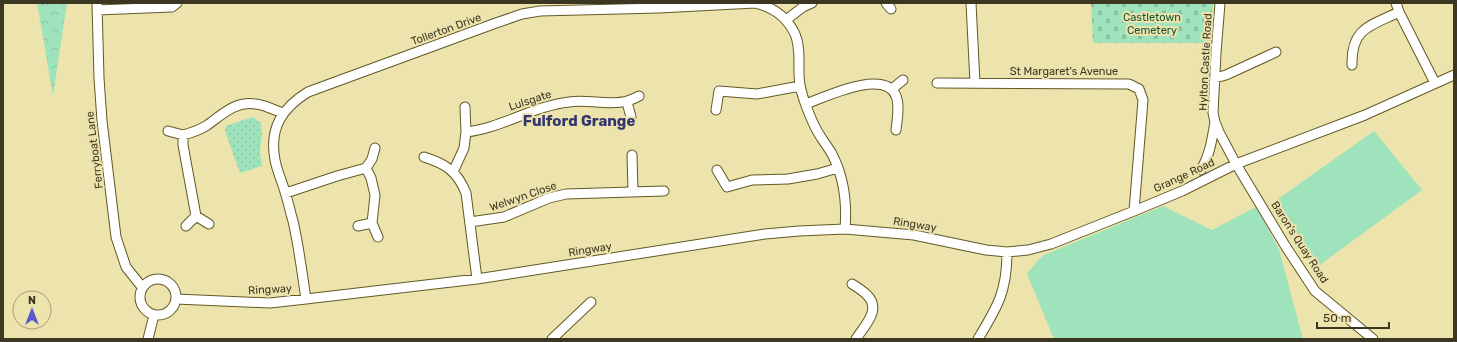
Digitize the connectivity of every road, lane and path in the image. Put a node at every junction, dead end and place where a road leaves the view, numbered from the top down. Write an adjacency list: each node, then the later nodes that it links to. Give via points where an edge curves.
1 (177, 3): 7 (street, via 172,7)
2 (812, 3): 9 (street)
3 (971, 3): 16 (street)
4 (1220, 3): 13 (street, Hylton Castle Road)
5 (718, 4): 6 (street, Tollerton Drive, via 658,8); 9 (street, Tollerton Drive, via 755,3 776,11)
6 (592, 6): 25 (street, Tollerton Drive, via 522,14 308,92)
7 (97, 7): 56 (street, Ferryboat Lane, via 102,121 116,237 126,267)
8 (1397, 7): 11 (street, via 1359,33 1352,51); 17 (street)
9 (786, 20): 18 (street, Tollerton Drive, via 795,34 798,45)
10 (1276, 52): 13 (street)
11 (1352, 65)
12 (1454, 75): 17 (street, Grange Road)
13 (1215, 78): 27 (street, Hylton Castle Road)
14 (903, 80): 19 (street)
15 (937, 83): 16 (street, St Margaret's Avenue)
16 (974, 83): 44 (street, St Margaret's Avenue, via 1130,84 1139,89 1143,100)
17 (1435, 83): 35 (street, Grange Road, via 1365,115)
18 (800, 86): 22 (street, Tollerton Drive); 24 (street, via 757,94 719,91)
19 (892, 89): 22 (street, via 881,85 848,88); 28 (street, via 898,104)
20 (639, 96): 21 (street, Lulsgate)
21 (627, 102): 26 (street); 30 (street, Lulsgate, via 570,101 546,106 482,130)
22 (806, 104): 37 (street, Tollerton Drive)
23 (465, 107): 30 (street)
24 (716, 110)
25 (282, 113): 31 (street, via 256,104 243,104 229,108 206,126); 43 (street, Tollerton Drive, via 273,144 275,161)
26 (631, 117)
27 (1215, 122): 35 (street, Hylton Castle Road); 39 (street, Hylton Castle Road, via 1210,150)
28 (896, 130)
29 (168, 131): 31 (street)
30 (466, 132): 40 (street, via 464,148)
31 (182, 135): 45 (street)
32 (375, 148): 36 (street)
33 (632, 155): 41 (street)
34 (424, 157): 40 (street, via 445,165)
35 (1236, 164): 44 (street, Grange Road); 65 (street, Baron's Quay Road, via 1315,291)
36 (366, 168): 43 (street); 47 (street, via 375,195)
37 (838, 168): 38 (street, via 788,179 752,180 727,187); 51 (street, Tollerton Drive, via 845,203)
38 (717, 170)
39 (1201, 170)
40 (453, 172): 46 (street, via 466,193)
41 (633, 191): 42 (street, Welwyn Close); 46 (street, Welwyn Close, via 566,194 549,198 504,217)
42 (664, 191)
43 (286, 193): 58 (street, Tollerton Drive)
44 (1134, 211): 53 (street, Grange Road, via 1051,244)
45 (196, 216): 48 (street); 49 (street)
46 (470, 222): 54 (street)
47 (372, 223): 50 (street); 52 (street)
48 (209, 224)
49 (186, 226)
50 (358, 226)
51 (845, 229): 53 (street, Ringway, via 914,235); 54 (street, Ringway, via 764,234)
52 (378, 237)
53 (1007, 252): 64 (street, via 1005,284 998,305)
54 (477, 279): 58 (street, Ringway)
55 (852, 284): 63 (street, via 868,295 874,310)
56 (142, 287): 57 (street, via 149,280 164,279 173,287); 60 (street, via 140,303)
57 (176, 299): 58 (street, Ringway, via 270,303); 60 (street, via 166,313)
58 (306, 299)
59 (591, 302): 62 (street)
60 (154, 314): 61 (street)
61 (148, 339)
62 (552, 339)
63 (856, 339)
64 (978, 339)
65 (1373, 339)

